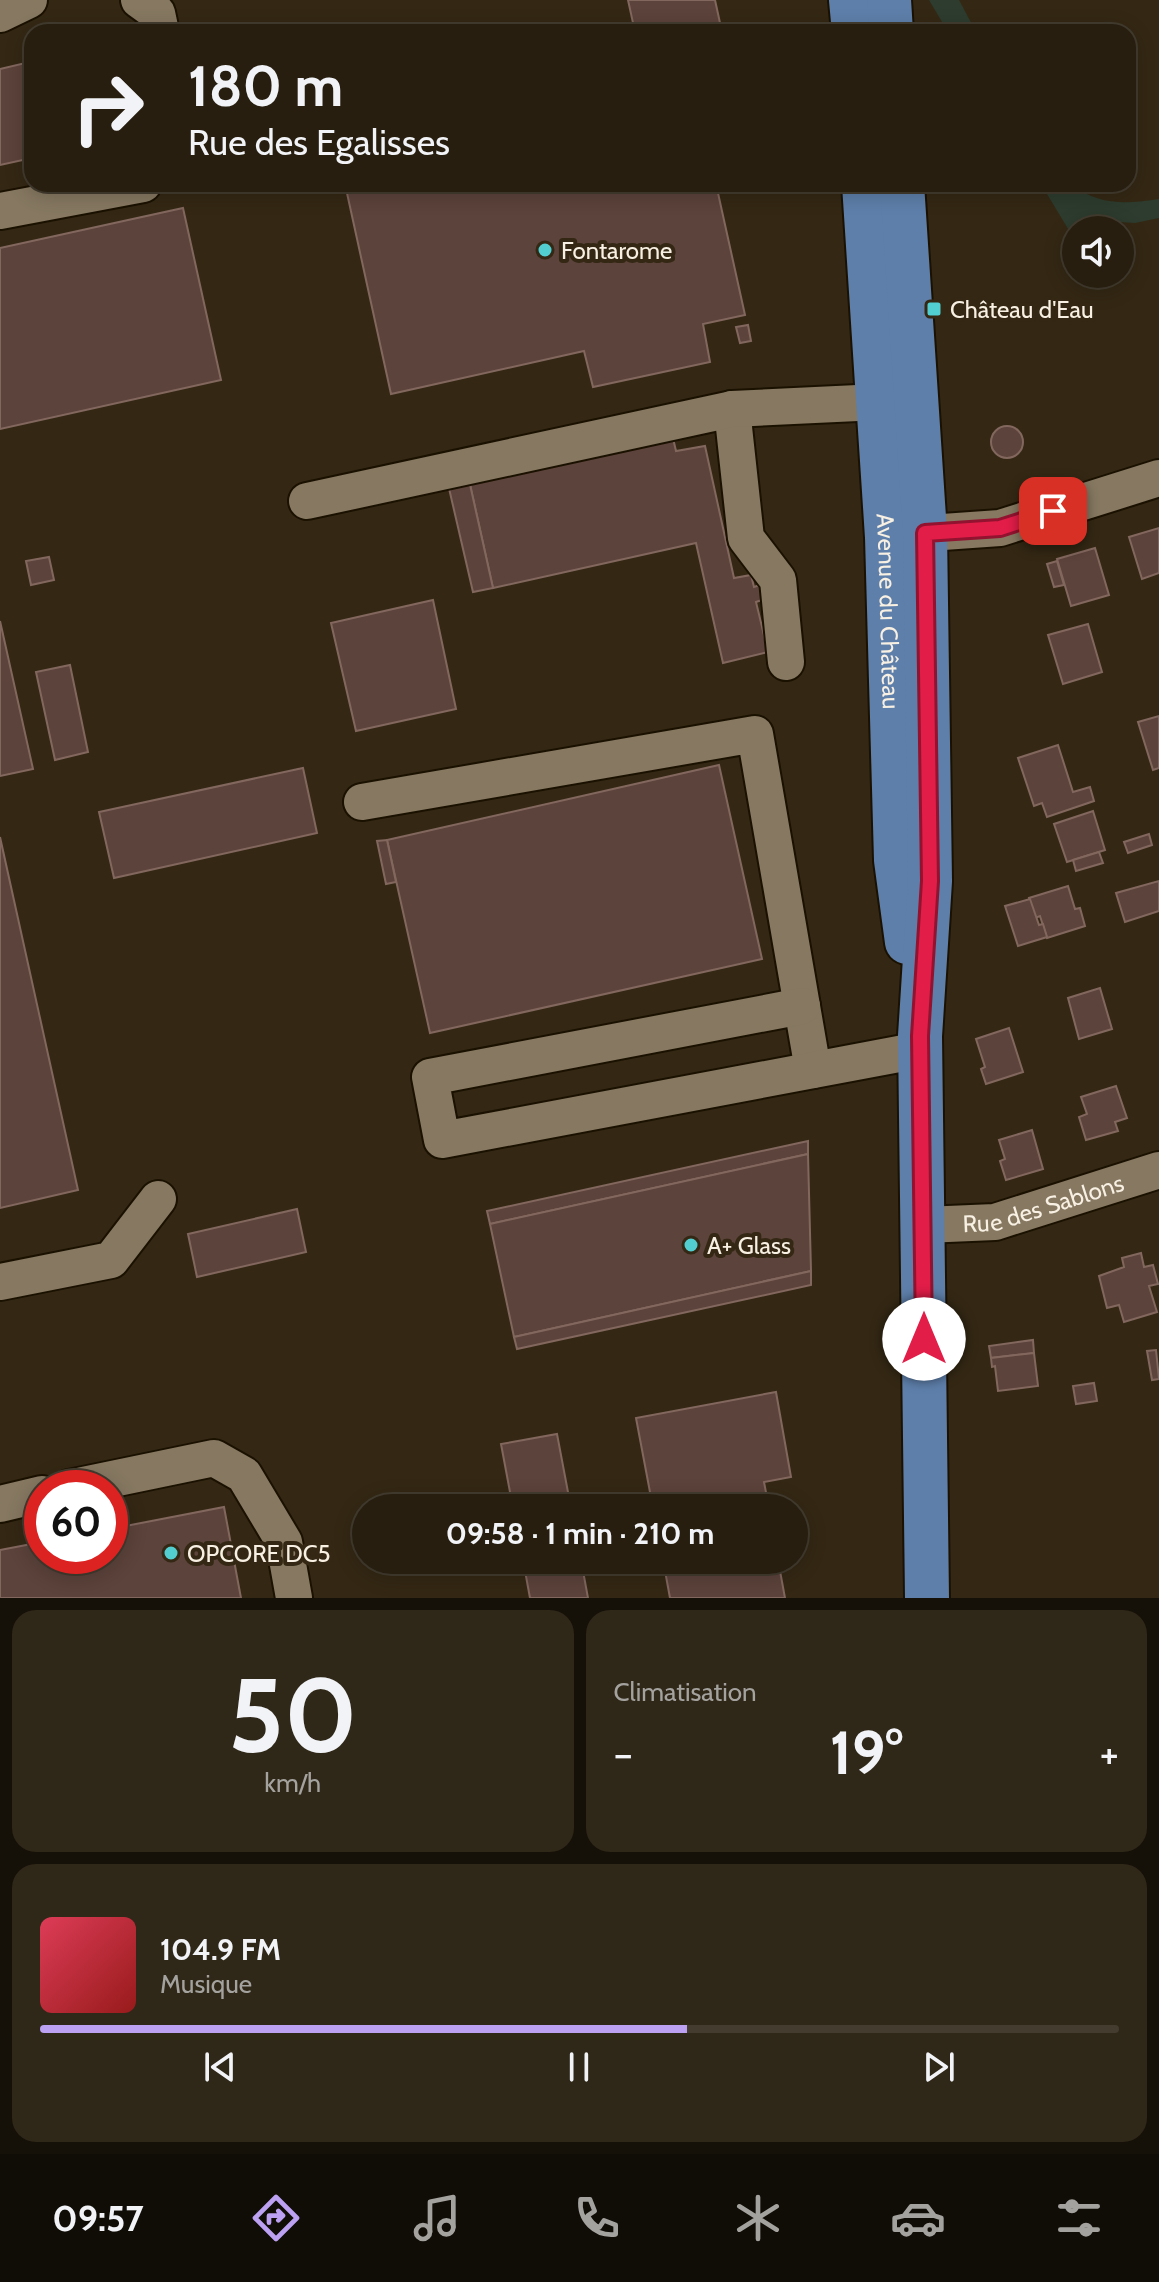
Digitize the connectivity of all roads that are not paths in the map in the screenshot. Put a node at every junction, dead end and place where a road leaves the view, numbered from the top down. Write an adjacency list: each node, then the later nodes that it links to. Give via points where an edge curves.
1 (29, 0): 5 (street)
2 (139, 0): 6 (street, via 157,13)
3 (851, 0): 7 (main road)
4 (889, 0): 8 (main road)
5 (0, 14)
6 (159, 24)
7 (853, 24)
8 (890, 24)
9 (101, 192): 12 (street)
10 (865, 192): 13 (main road, Avenue du Château)
11 (902, 192): 17 (main road, Avenue du Château)
12 (0, 211)
13 (879, 402): 14 (street); 17 (main road, Avenue du Château)
14 (732, 409): 16 (street); 18 (street, via 746,538 778,580)
15 (1159, 478): 17 (street, via 1000,528)
16 (307, 501)
17 (906, 535): 21 (main road, Avenue du Château, via 930,881)
18 (786, 662)
19 (362, 802): 20 (street, via 755,734)
20 (802, 1006): 22 (street); 22 (street, via 430,1077 442,1140)
21 (920, 1043): 22 (street); 25 (main road, Avenue du Château)
22 (813, 1070)
23 (1159, 1170): 25 (street, Rue des Sablons, via 995,1222)
24 (158, 1199): 26 (street, via 111,1260)
25 (924, 1225): 31 (main road, Avenue du Château)
26 (0, 1282)
27 (128, 1476): 30 (street, via 214,1458 244,1475 284,1542)
28 (24, 1498): 29 (street)
29 (0, 1504)
30 (294, 1598)
31 (927, 1598)

